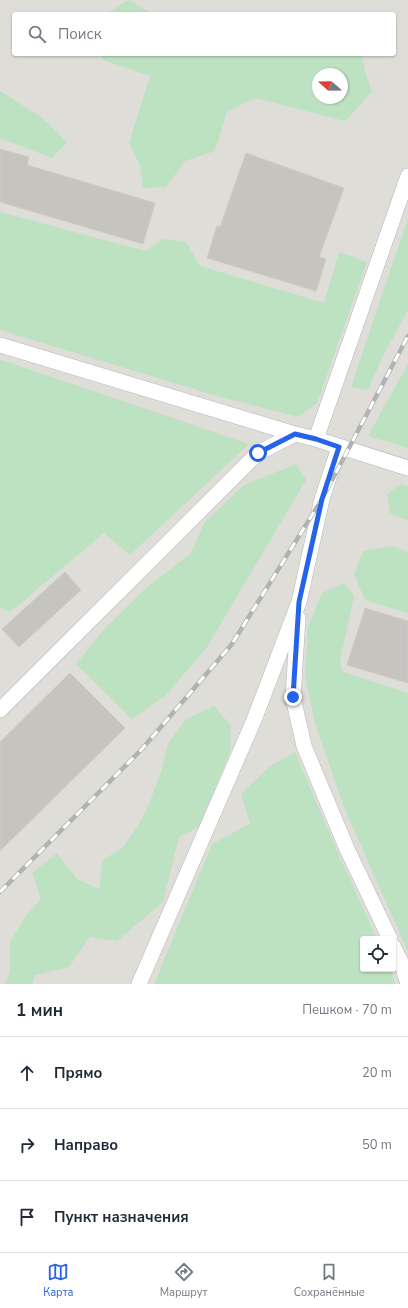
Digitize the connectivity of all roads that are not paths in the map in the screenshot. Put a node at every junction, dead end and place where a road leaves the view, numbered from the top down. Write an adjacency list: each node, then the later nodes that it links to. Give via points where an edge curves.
1 (408, 176): 4 (lane)
2 (0, 345): 3 (lane)
3 (295, 434): 4 (lane); 8 (lane, via 258,453)
4 (316, 439): 5 (lane)
5 (339, 447): 6 (lane); 7 (lane, via 322,499)
6 (408, 468)
7 (299, 602): 9 (lane, via 293,697 304,746 347,849); 11 (lane, via 254,720)
8 (0, 710)
9 (389, 936)
10 (396, 952): 12 (lane)
11 (139, 984)
12 (408, 984)

